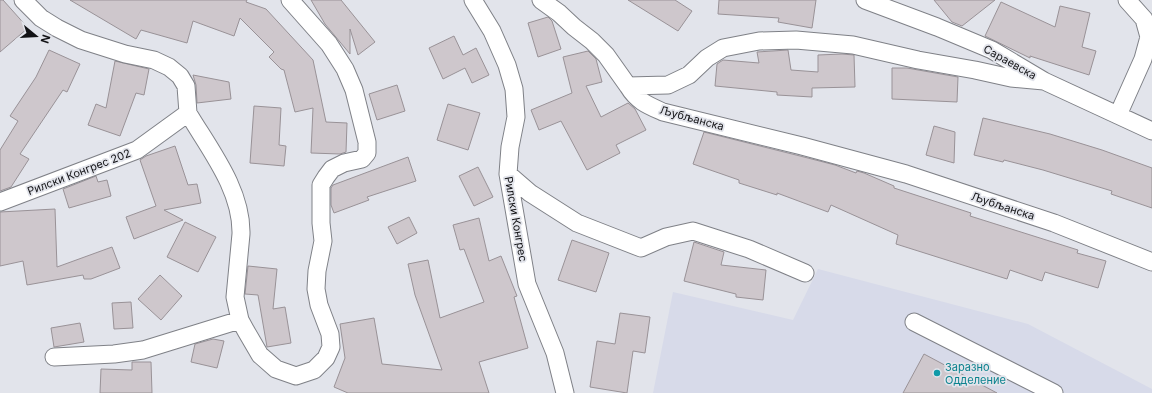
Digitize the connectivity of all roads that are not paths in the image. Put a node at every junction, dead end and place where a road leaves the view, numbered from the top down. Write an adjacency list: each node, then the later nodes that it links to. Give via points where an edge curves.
1 (22, 0): 9 (street, via 41,18 81,40 154,60 170,67 186,86)
2 (290, 0): 16 (street, via 329,44 346,69 354,90 367,142 367,153 362,160 344,163 332,169 321,185 323,241 316,289 330,334 331,347 326,358 314,370 296,376 276,369 260,355)
3 (474, 0): 12 (street, Рилски Конгрес, via 492,31 514,89 516,117)
4 (541, 0): 8 (street, Љубљанска, via 592,41 606,55)
5 (865, 0): 7 (street, Сараевска, via 992,50)
6 (1127, 0): 10 (street, via 1144,19 1149,37 1143,59)
7 (1044, 81): 8 (street, via 1010,78 854,45 796,40 759,41 723,48 688,75 668,85); 10 (street, Сараевска)
8 (628, 86): 14 (street, Љубљанска, via 634,96 646,105 663,112 906,174 1054,223)
9 (188, 113): 13 (street, Рилски Конгрес 202, via 137,150); 16 (street, via 225,174 239,213 241,234 235,297)
10 (1118, 115): 11 (street, Сараевска)
11 (1152, 131)
12 (508, 174): 15 (street, via 530,193 577,223 641,248 666,236 693,231 749,249); 19 (street, Рилски Конгрес, via 527,284 555,353)
13 (0, 202)
14 (1152, 262)
15 (805, 273)
16 (240, 320): 18 (street, via 143,350)
17 (914, 322): 20 (street)
18 (54, 357)
19 (565, 393)
20 (1054, 393)

